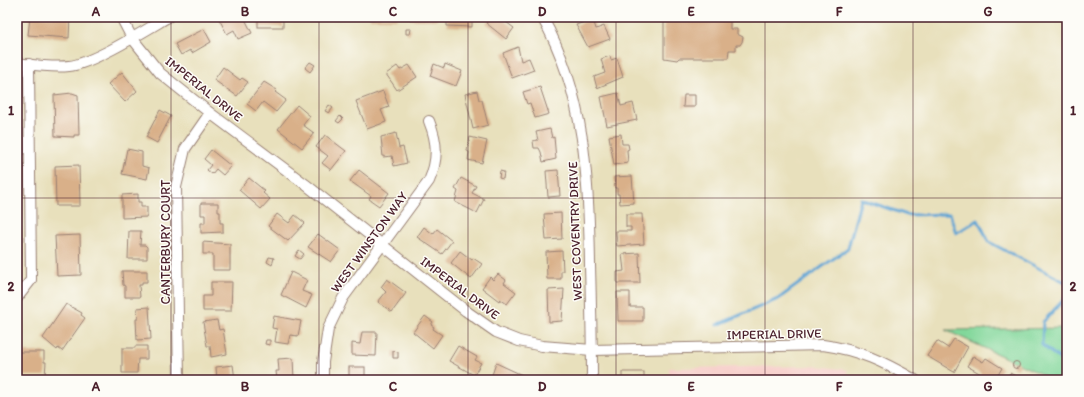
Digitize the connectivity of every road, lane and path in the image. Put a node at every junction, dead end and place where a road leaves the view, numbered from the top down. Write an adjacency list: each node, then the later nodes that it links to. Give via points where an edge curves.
1 (121, 17): 4 (street, IMPERIAL DRIVE)
2 (168, 17): 4 (street)
3 (542, 17): 11 (street, WEST COVENTRY DRIVE, via 557,48 569,83 584,148 589,207)
4 (132, 38): 6 (street, via 79,64); 7 (street, IMPERIAL DRIVE, via 160,73)
5 (17, 63): 6 (street)
6 (29, 64): 10 (street, via 31,280)
7 (210, 113): 9 (street, IMPERIAL DRIVE); 12 (street, CANTERBURY COURT, via 185,148 176,187)
8 (429, 121): 9 (street, WEST WINSTON WAY, via 437,150 433,171 429,181)
9 (382, 244): 11 (street, IMPERIAL DRIVE, via 496,332 542,346); 13 (street, WEST WINSTON WAY, via 343,298 328,329)
10 (17, 298)
11 (592, 350): 14 (street, WEST COVENTRY DRIVE); 15 (street, IMPERIAL DRIVE, via 823,345 873,357)
12 (179, 380)
13 (323, 380)
14 (592, 380)
15 (916, 380)

